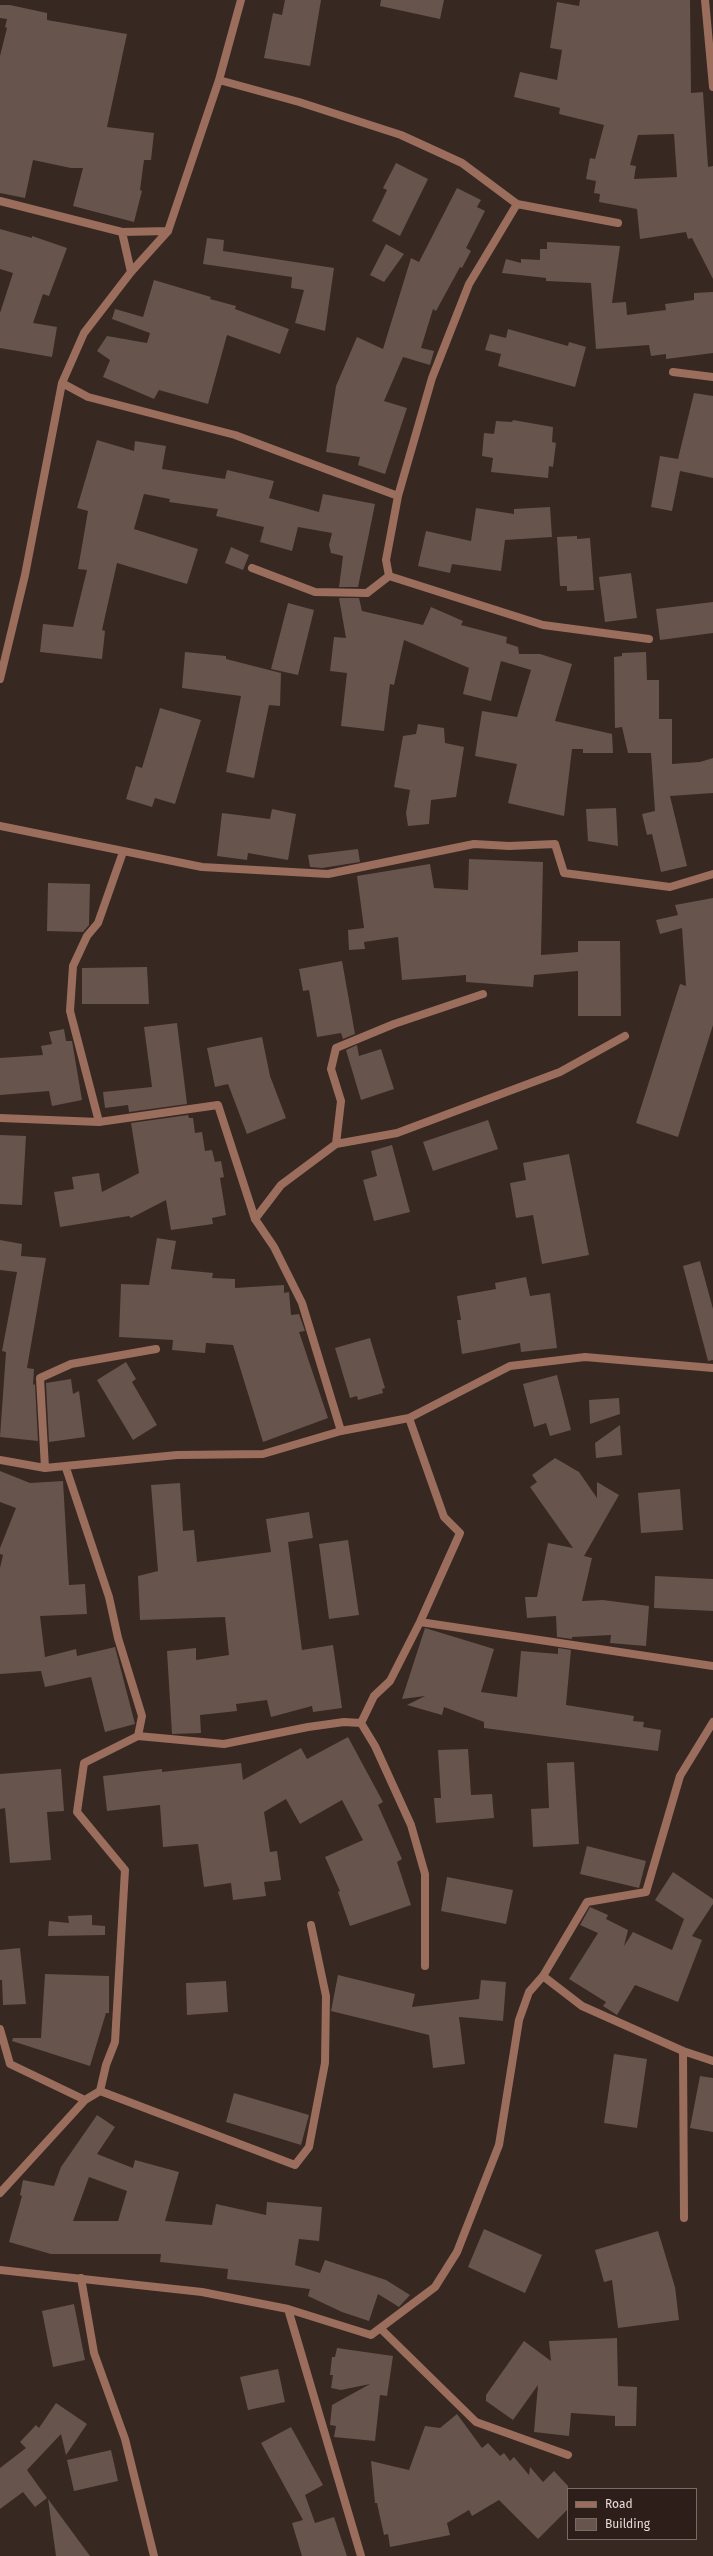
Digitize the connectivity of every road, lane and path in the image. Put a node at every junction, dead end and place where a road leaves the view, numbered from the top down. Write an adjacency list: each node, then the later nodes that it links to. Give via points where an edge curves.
1 (241, 0): 3 (street)
2 (705, 0): 4 (street)
3 (219, 80): 6 (street, via 299,102 401,135 462,163); 8 (street)
4 (713, 87)
5 (0, 201): 9 (street)
6 (517, 204): 7 (street); 14 (street, via 469,284 432,378)
7 (618, 223)
8 (168, 231): 9 (street); 10 (street)
9 (122, 232): 10 (street)
10 (131, 272): 13 (street, via 84,333)
11 (673, 372): 12 (street)
12 (713, 377)
13 (62, 383): 14 (street, via 88,397 235,435); 18 (street, via 25,575)
14 (398, 496): 16 (street, via 386,560)
15 (252, 568): 16 (street, via 315,592 367,593)
16 (389, 576): 17 (street, via 543,625)
17 (649, 640)
18 (0, 679)
19 (0, 826): 20 (street)
20 (123, 852): 21 (street, via 202,866 328,874 474,844 555,844 564,873 670,887); 25 (street, via 98,923 87,936 73,966 70,1011)
21 (713, 874)
22 (483, 994): 26 (street, via 394,1024 336,1048 331,1069 341,1101)
23 (625, 1036): 26 (street, via 560,1072 404,1130)
24 (0, 1118): 25 (street)
25 (99, 1122): 27 (street, via 218,1105)
26 (336, 1144): 27 (street, via 281,1185)
27 (255, 1219): 31 (street, via 274,1247 302,1303)
28 (156, 1350): 33 (street, via 71,1364 40,1378)
29 (713, 1368): 30 (street, via 585,1357 510,1366)
30 (409, 1418): 31 (street); 35 (street, via 444,1517 460,1533)
31 (340, 1431): 34 (street, via 263,1454 177,1455)
32 (0, 1460): 33 (street)
33 (46, 1468): 34 (street)
34 (66, 1468): 39 (street, via 109,1597 118,1638 142,1716)
35 (420, 1622): 36 (street); 38 (street, via 390,1681 374,1696)
36 (713, 1666)
37 (713, 1722): 42 (street, via 680,1776 646,1892 587,1902)
38 (360, 1723): 39 (street, via 344,1722 308,1727 224,1744); 41 (street, via 375,1746 411,1825 425,1874)
39 (138, 1736): 46 (street, via 84,1763 77,1812 125,1870 115,2042)
40 (311, 1925): 46 (street, via 326,1996 325,2063 309,2147 295,2165)
41 (424, 1966)
42 (543, 1976): 44 (street, via 582,2006); 53 (street, via 529,1992 519,2020 498,2145 457,2252 435,2287)
43 (0, 2029): 47 (street, via 10,2064)
44 (683, 2051): 45 (street); 49 (street)
45 (713, 2061)
46 (100, 2091): 47 (street)
47 (85, 2100): 48 (street)
48 (0, 2193)
49 (684, 2218)
50 (0, 2270): 51 (street)
51 (81, 2278): 52 (street, via 202,2292); 55 (street, via 94,2353 125,2439)
52 (288, 2309): 53 (street, via 372,2335); 56 (street)
53 (381, 2329): 54 (street, via 476,2422)
54 (568, 2454)
55 (154, 2556)
56 (361, 2556)

